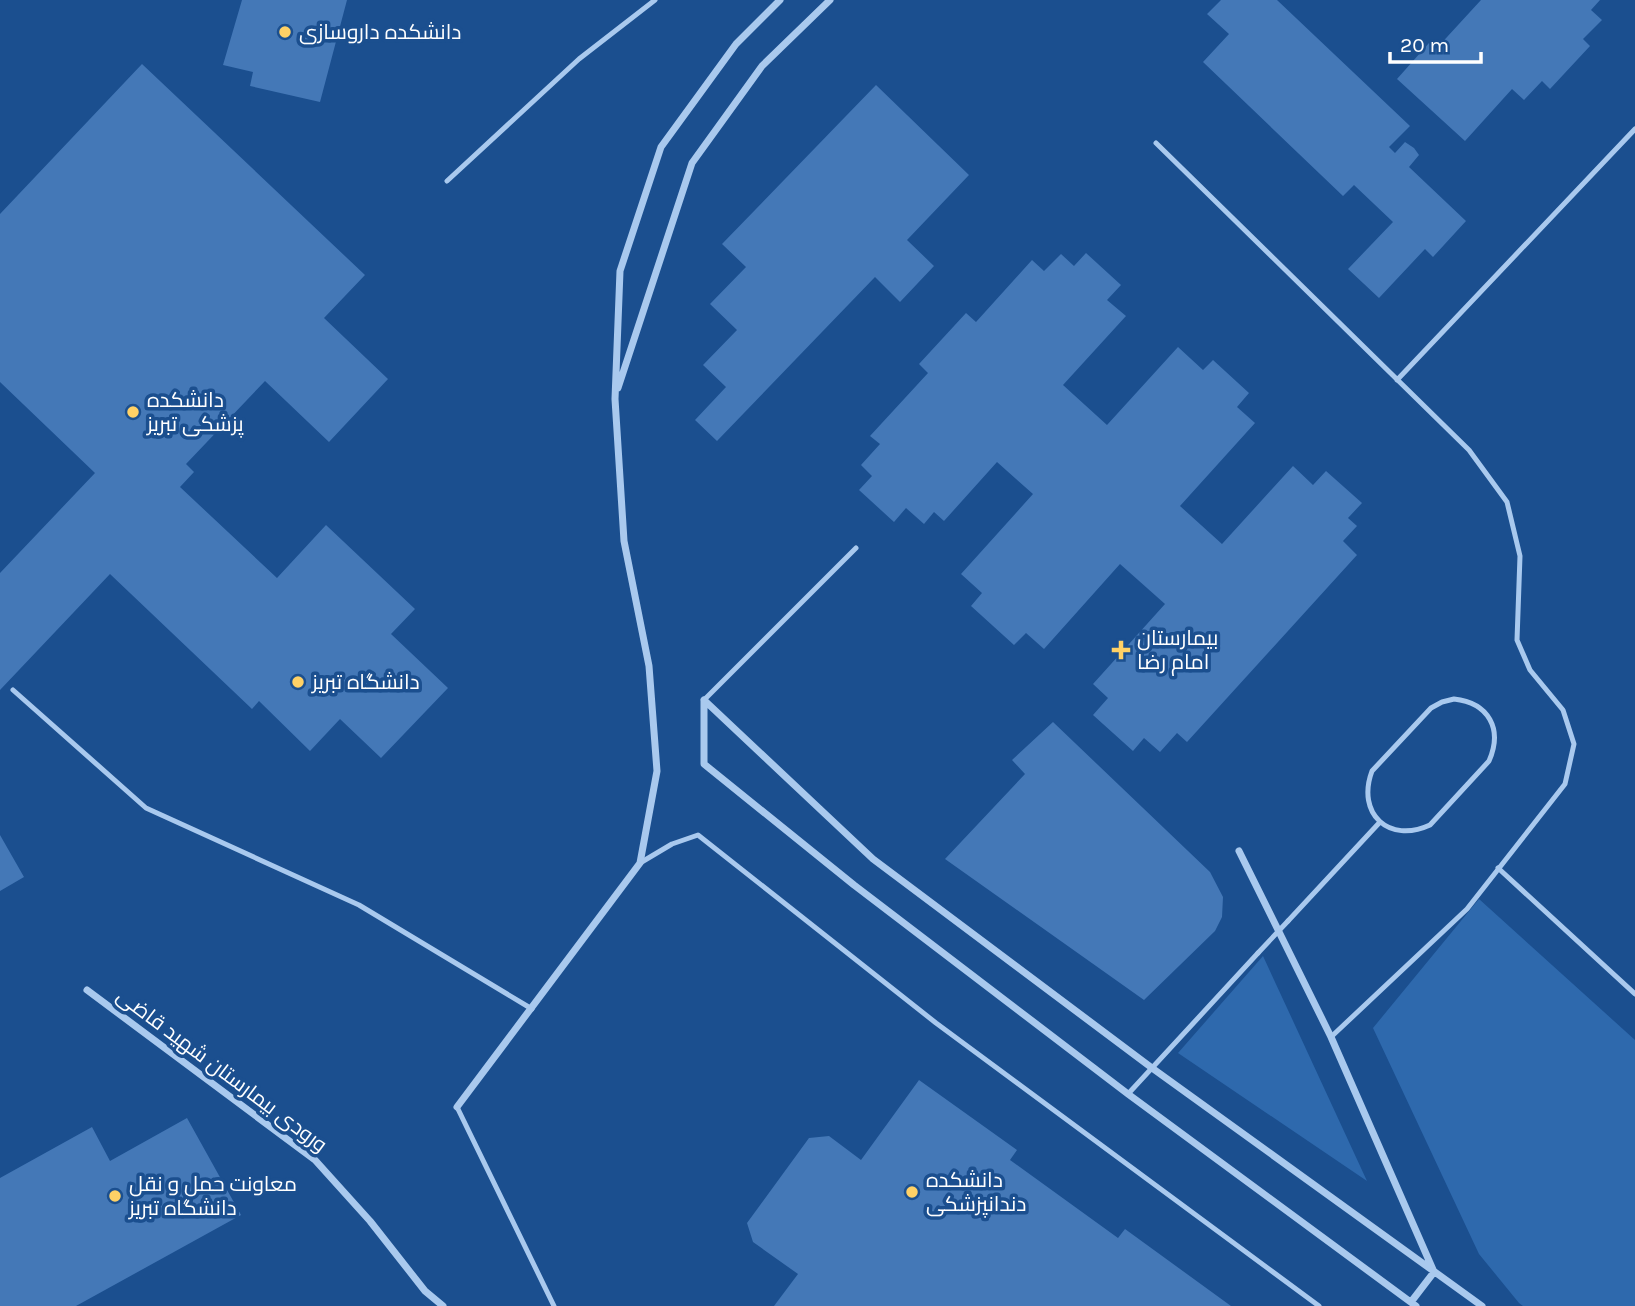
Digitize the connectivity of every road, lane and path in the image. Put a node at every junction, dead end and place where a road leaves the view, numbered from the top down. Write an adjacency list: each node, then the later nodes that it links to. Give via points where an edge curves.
1 (655, 0): 6 (lane, via 579,59)
2 (780, 0): 8 (street, via 736,44 662,147 620,271)
3 (825, 1): 8 (street, via 762,66 692,163)
4 (1635, 129): 7 (lane)
5 (1156, 143): 7 (lane)
6 (447, 181)
7 (1397, 380): 15 (lane, via 1469,450 1507,502 1520,556 1517,640 1530,670 1563,709 1574,744 1565,784)
8 (615, 399): 14 (street, via 624,541 649,666 657,771)
9 (856, 548): 11 (lane)
10 (13, 690): 18 (lane, via 146,808 359,905)
11 (704, 700): 20 (street, via 873,859); 21 (street, via 704,764)
12 (1380, 822): 12 (lane, via 1404,832 1430,825 1489,761 1495,738 1487,715 1477,706 1454,699 1431,708 1372,771 1367,797); 20 (lane, bridge)
13 (1239, 851): 19 (street)
14 (640, 863): 18 (street); 27 (lane, via 698,835 936,1023)
15 (1498, 868): 17 (lane); 19 (lane, via 1467,909)
16 (87, 990): 25 (street, ورودی بیمارستان شهید قاضی, via 314,1160 425,1291)
17 (1635, 994)
18 (532, 1009): 22 (street)
19 (1331, 1037): 23 (street)
20 (1152, 1068): 21 (lane); 23 (street)
21 (1128, 1094): 24 (street)
22 (457, 1107): 26 (lane)
23 (1434, 1272): 24 (street); 28 (street)
24 (1413, 1304)
25 (443, 1306)
26 (554, 1306)
27 (1319, 1306)
28 (1482, 1306)

